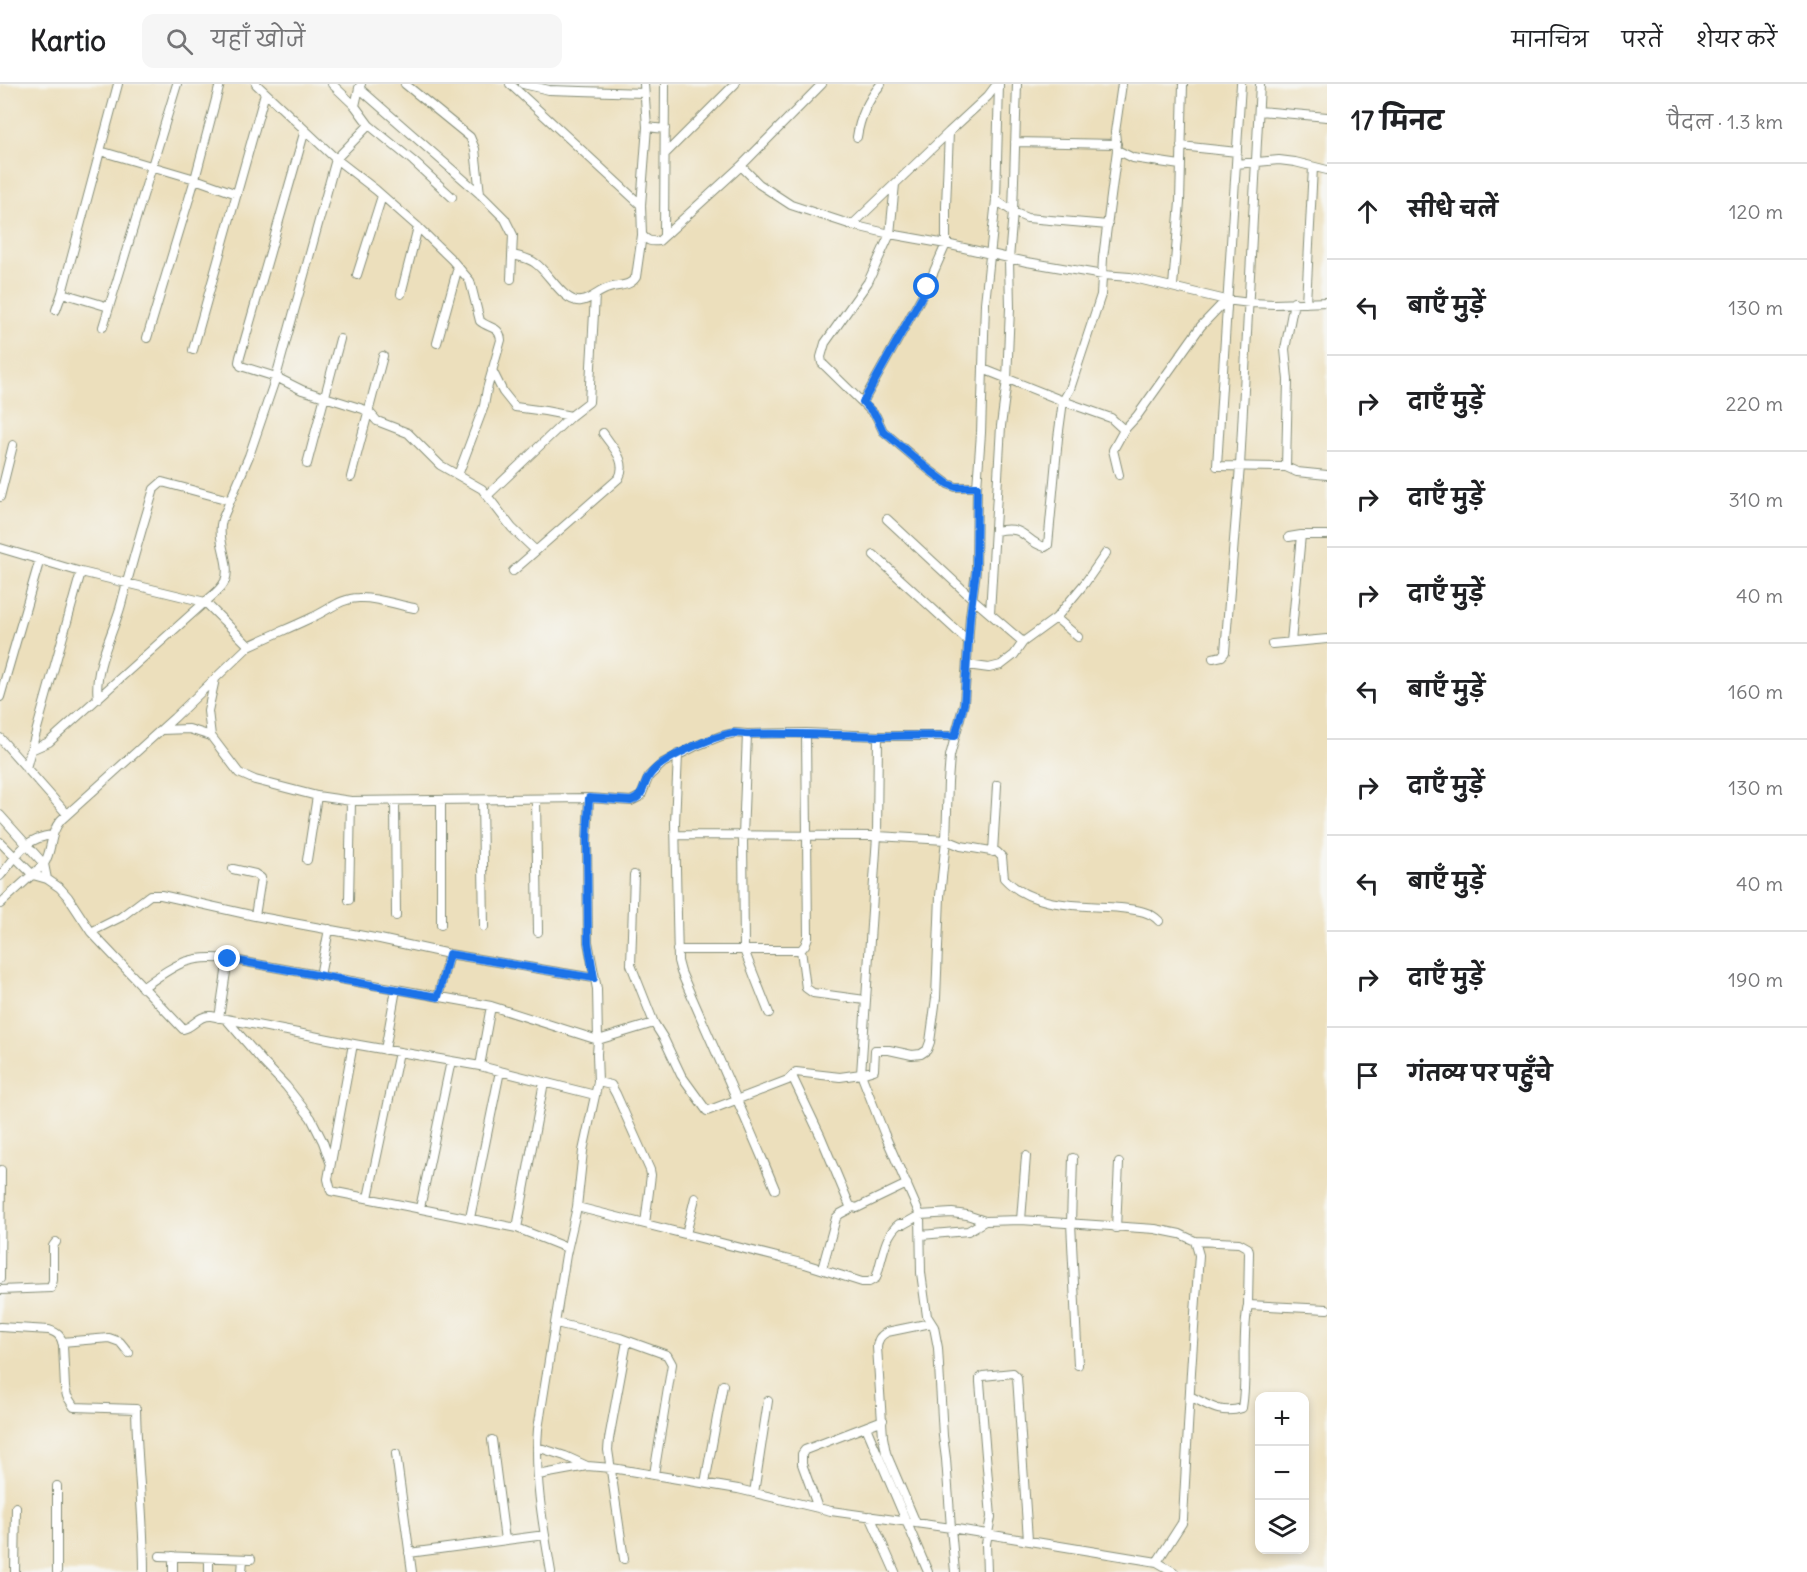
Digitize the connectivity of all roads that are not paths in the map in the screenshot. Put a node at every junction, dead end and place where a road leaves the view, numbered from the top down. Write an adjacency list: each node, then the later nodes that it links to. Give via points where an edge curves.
1 (118, 84): 37 (street)
2 (177, 84): 45 (street)
3 (220, 84): 48 (street)
4 (256, 84): 23 (street)
5 (332, 84): 25 (street)
6 (405, 84): 51 (street, via 470,137)
7 (510, 84): 55 (street)
8 (523, 84): 21 (street)
9 (644, 84): 24 (street)
10 (665, 84): 30 (street)
11 (735, 84): 39 (street)
12 (822, 84): 44 (street)
13 (881, 84): 33 (street, via 864,109)
14 (998, 84): 32 (street); 54 (street)
15 (1017, 84): 34 (street)
16 (1122, 84): 36 (street, via 1115,132)
17 (1183, 84): 35 (street)
18 (1241, 84): 38 (street)
19 (1260, 84): 26 (street)
20 (360, 86): 25 (street); 51 (street)
21 (549, 87): 22 (street)
22 (595, 88): 24 (street)
23 (265, 93): 31 (street); 50 (street)
24 (644, 93): 29 (street)
25 (355, 106): 28 (street)
26 (1259, 111): 27 (street); 41 (street)
27 (1327, 117)
28 (369, 124): 40 (street); 53 (street)
29 (647, 127): 30 (street); 55 (street)
30 (665, 129): 39 (street)
31 (305, 130): 40 (street); 90 (street, via 239,362 244,368)
32 (949, 132): 49 (street); 63 (street)
33 (857, 137)
34 (1015, 142): 36 (street); 56 (street)
35 (1181, 146): 38 (street); 43 (street)
36 (1117, 147): 43 (street, via 1133,158); 58 (street)
37 (100, 151): 45 (street); 72 (street)
38 (1237, 152): 42 (street)
39 (665, 154): 62 (street)
40 (336, 159): 52 (street); 90 (street)
41 (1257, 161): 42 (street); 46 (street, via 1279,160); 78 (street)
42 (1236, 164): 75 (street)
43 (1180, 165): 71 (street)
44 (741, 166): 57 (street, via 791,205); 62 (street)
45 (152, 167): 48 (street); 80 (street)
46 (1313, 167): 47 (street); 79 (street)
47 (1327, 170)
48 (195, 179): 50 (street); 83 (street)
49 (895, 184): 57 (street); 60 (street)
50 (237, 194): 86 (street)
51 (480, 194): 65 (street, via 505,219 513,235)
52 (382, 196): 59 (street); 68 (street)
53 (452, 196)
54 (996, 200): 56 (street); 64 (street)
55 (641, 205): 61 (street)
56 (1013, 212): 58 (street, via 1028,218); 66 (street)
57 (852, 225): 60 (street)
58 (1108, 225): 69 (street)
59 (418, 227): 67 (street); 73 (street)
60 (890, 234): 63 (street); 94 (street, via 868,282 825,343 820,357 825,368)
61 (642, 235): 62 (street, via 652,242); 74 (street, via 633,282)
62 (664, 236)
63 (946, 244): 64 (street); 94 (street, via 927,287)
64 (991, 254): 66 (street); 89 (street)
65 (513, 255): 70 (street); 74 (street, via 534,261 572,300 583,301)
66 (1009, 259): 69 (street); 91 (street)
67 (458, 267): 85 (street); 88 (street, via 470,281 480,321 500,334)
68 (357, 275)
69 (1103, 275): 71 (street); 93 (street, via 1093,321)
70 (511, 279)
71 (1173, 286): 75 (street)
72 (62, 293): 80 (street); 81 (street)
73 (401, 294)
74 (595, 295): 96 (street, via 589,402)
75 (1226, 300): 78 (street); 97 (street); 101 (street, via 1217,466)
76 (1294, 302): 78 (street); 79 (street); 102 (street, via 1285,349)
77 (1327, 302): 79 (street)
78 (1250, 303): 101 (street)
79 (1306, 303)
80 (110, 307): 82 (street)
81 (56, 310)
82 (103, 327)
83 (147, 338)
84 (340, 339): 92 (street)
85 (437, 343)
86 (193, 350)
87 (382, 356): 95 (street)
88 (492, 369): 96 (street, via 515,407); 103 (street, via 482,412)
89 (983, 369): 91 (street); 107 (street)
90 (276, 377): 92 (street); 110 (street)
91 (1007, 380): 93 (street); 112 (street)
92 (324, 396): 95 (street); 100 (street)
93 (1063, 401): 97 (street, via 1111,418); 112 (street, via 1048,545 1041,546 1013,530)
94 (863, 402): 107 (street, via 883,431 933,473 956,487)
95 (368, 410): 103 (street, via 377,421 408,433 440,465); 106 (street)
96 (571, 416): 108 (street)
97 (1124, 430): 104 (street, via 1113,450)
98 (603, 434): 117 (street, via 621,460 619,478)
99 (13, 445): 109 (street)
100 (307, 464)
101 (1240, 466): 102 (street); 136 (street, via 1225,652)
102 (1286, 467): 105 (street)
103 (458, 475): 108 (street)
104 (1119, 475)
105 (1327, 475)
106 (351, 477)
107 (977, 487): 124 (street)
108 (488, 495): 117 (street, via 512,528)
109 (0, 497)
110 (230, 500): 123 (street, via 169,483 157,485); 125 (street, via 219,530 227,571 225,581)
111 (888, 519): 124 (street)
112 (996, 531): 127 (street)
113 (1301, 535): 114 (street); 115 (street); 133 (street)
114 (1327, 535)
115 (1289, 537)
116 (0, 548): 120 (street)
117 (536, 550): 121 (street)
118 (1106, 553): 128 (street)
119 (874, 555): 131 (street)
120 (40, 559): 122 (street); 139 (street)
121 (513, 570)
122 (81, 572): 123 (street); 148 (street)
123 (126, 583): 125 (street); 140 (street, via 97,680)
124 (973, 598): 127 (street); 131 (street)
125 (205, 602): 135 (street); 140 (street)
126 (414, 608): 135 (street, via 348,599)
127 (990, 613): 132 (street)
128 (1056, 618): 129 (street); 132 (street)
129 (1078, 637)
130 (1327, 639): 133 (street)
131 (969, 642): 137 (street)
132 (1023, 642): 137 (street, via 1001,665)
133 (1291, 642): 134 (street)
134 (1272, 644)
135 (249, 646): 138 (street)
136 (1214, 658)
137 (967, 665): 146 (street, via 964,704)
138 (214, 679): 141 (street); 144 (street, via 208,711)
139 (0, 697)
140 (98, 699): 148 (street, via 49,742)
141 (161, 730): 144 (street, via 189,729); 159 (street)
142 (806, 733): 143 (street); 145 (street); 164 (street)
143 (747, 735): 149 (street, via 721,736); 163 (street)
144 (212, 736): 152 (street, via 246,777)
145 (878, 736): 146 (street); 165 (street)
146 (955, 736): 166 (street, via 950,756)
147 (0, 738): 150 (street)
148 (31, 750): 150 (street)
149 (678, 754): 153 (street, via 649,776 636,799); 162 (street)
150 (26, 768): 159 (street)
151 (997, 785): 169 (street)
152 (317, 796): 157 (street); 171 (street)
153 (589, 798): 154 (street); 194 (street, via 588,942)
154 (536, 799): 156 (street); 187 (street)
155 (441, 800): 156 (street); 158 (street); 183 (street)
156 (482, 800): 184 (street)
157 (351, 801): 158 (street); 178 (street)
158 (395, 801): 181 (street)
159 (67, 814): 161 (street)
160 (0, 815): 168 (street)
161 (52, 835): 168 (street); 172 (street)
162 (676, 835): 163 (street); 188 (street)
163 (744, 836): 164 (street); 189 (street)
164 (806, 836): 165 (street); 190 (street, via 808,937)
165 (877, 836): 166 (street); 198 (street)
166 (946, 840): 169 (street); 210 (street, via 930,1042 921,1054 875,1050 874,1070)
167 (0, 842): 170 (street)
168 (26, 844): 170 (street); 172 (street)
169 (993, 852): 182 (street, via 1002,857 1004,878 1033,897 1140,910)
170 (14, 857): 174 (street); 175 (street)
171 (307, 861)
172 (44, 864): 175 (street); 177 (street)
173 (233, 869): 180 (street, via 261,878)
174 (0, 876)
175 (33, 876): 177 (street); 179 (street)
176 (634, 876): 202 (street, via 631,965)
177 (47, 879): 186 (street, via 68,897)
178 (349, 900)
179 (0, 904)
180 (255, 916): 185 (street); 186 (street, via 150,895 121,917)
181 (396, 916)
182 (1159, 921)
183 (441, 925)
184 (484, 927)
185 (329, 929): 191 (street); 193 (street)
186 (91, 932): 195 (street)
187 (538, 932)
188 (677, 950): 189 (street); 215 (street, via 681,972)
189 (744, 950): 190 (street); 200 (street)
190 (801, 950): 198 (street, via 806,988 813,993)
191 (449, 954): 194 (street); 197 (street)
192 (228, 959): 193 (street); 195 (street, via 188,960); 201 (street)
193 (320, 976): 196 (street)
194 (594, 978): 203 (street)
195 (142, 988): 201 (street, via 183,1029 202,1017)
196 (396, 989): 197 (street); 205 (street)
197 (438, 997): 199 (street)
198 (865, 1000): 210 (street)
199 (491, 1006): 203 (street); 208 (street)
200 (769, 1013)
201 (222, 1019): 204 (street); 219 (street, via 306,1110)
202 (654, 1023): 203 (street); 215 (street, via 681,1076 708,1111)
203 (598, 1040): 213 (street)
204 (353, 1044): 205 (street); 219 (street)
205 (385, 1050): 206 (street)
206 (399, 1052): 207 (street); 223 (street)
207 (451, 1061): 208 (street); 227 (street)
208 (480, 1066): 209 (street)
209 (500, 1071): 212 (street); 229 (street)
210 (861, 1074): 211 (street, via 840,1077 796,1072); 221 (street)
211 (792, 1076): 215 (street); 226 (street, via 848,1204)
212 (544, 1082): 214 (street); 234 (street)
213 (598, 1083): 214 (street); 233 (street, via 611,1085 650,1170)
214 (595, 1095): 225 (street)
215 (738, 1100): 222 (street)
216 (1026, 1156): 230 (street)
217 (1074, 1158): 232 (street)
218 (1119, 1163): 235 (street)
219 (330, 1164): 223 (street, via 331,1191)
220 (1, 1170): 242 (street)
221 (907, 1184): 226 (street); 228 (street)
222 (775, 1189)
223 (368, 1198): 227 (street)
224 (695, 1198): 236 (street)
225 (577, 1207): 233 (street); 240 (street)
226 (853, 1207): 241 (street, via 836,1218)
227 (420, 1208): 229 (street)
228 (920, 1215): 231 (street, via 952,1213); 237 (street); 241 (street, via 893,1228 876,1278 869,1282)
229 (470, 1218): 234 (street)
230 (1021, 1220): 231 (street); 232 (street)
231 (985, 1221): 237 (street, via 968,1231)
232 (1071, 1223): 235 (street); 252 (street)
233 (645, 1224): 236 (street)
234 (517, 1228): 240 (street)
235 (1116, 1228): 238 (street, via 1155,1229)
236 (686, 1234): 241 (street)
237 (921, 1235): 247 (street, via 921,1273)
238 (1195, 1241): 244 (street, via 1239,1243 1248,1248); 254 (street, via 1199,1255)
239 (56, 1242): 243 (street, via 51,1288)
240 (567, 1248): 246 (street)
241 (822, 1269)
242 (0, 1280)
243 (0, 1290)
244 (1248, 1305): 245 (street); 254 (street, via 1242,1408 1217,1410)
245 (1327, 1309)
246 (556, 1323): 249 (street); 259 (street)
247 (931, 1323): 256 (street, via 887,1332 878,1340); 272 (street, via 938,1348)
248 (0, 1328): 250 (street, via 49,1330 56,1332)
249 (627, 1341): 262 (street, via 609,1439); 263 (street, via 667,1355 672,1364)
250 (62, 1342): 251 (street, via 109,1338 120,1342); 286 (street, via 65,1388 74,1407 136,1409)
251 (129, 1353)
252 (1078, 1365)
253 (723, 1385): 265 (street)
254 (1190, 1396): 282 (street, via 1182,1524)
255 (768, 1401): 267 (street)
256 (883, 1420): 257 (street); 271 (street, via 886,1453)
257 (866, 1427): 269 (street, via 802,1454); 271 (street)
258 (492, 1440): 275 (street)
259 (537, 1447): 261 (street); 264 (street)
260 (396, 1455): 277 (street)
261 (587, 1466): 262 (street); 264 (street)
262 (612, 1468): 263 (street); 281 (street)
263 (654, 1474): 265 (street)
264 (538, 1475): 274 (street)
265 (705, 1483): 267 (street)
266 (57, 1486): 285 (street)
267 (754, 1493): 269 (street)
268 (16, 1507): 284 (street)
269 (818, 1508): 270 (street)
270 (870, 1516): 271 (street); 292 (street)
271 (911, 1522): 272 (street); 293 (street)
272 (951, 1528): 273 (street); 283 (street)
273 (987, 1533): 276 (street); 276 (street, via 991,1517 980,1378 1013,1373 1018,1380); 294 (street)
274 (545, 1535): 275 (street); 291 (street)
275 (505, 1540): 277 (street)
276 (1028, 1540): 282 (street)
277 (409, 1553): 290 (street)
278 (160, 1556): 279 (street)
279 (173, 1556): 280 (street); 287 (street)
280 (209, 1558): 288 (street); 289 (street, via 247,1559)
281 (624, 1559)
282 (1157, 1562): 295 (street)
283 (956, 1571)
284 (15, 1572)
285 (57, 1572)
286 (144, 1572)
287 (173, 1572)
288 (209, 1572)
289 (242, 1572)
290 (412, 1572)
291 (551, 1572)
292 (895, 1572)
293 (928, 1572)
294 (987, 1572)
295 (1174, 1572)

